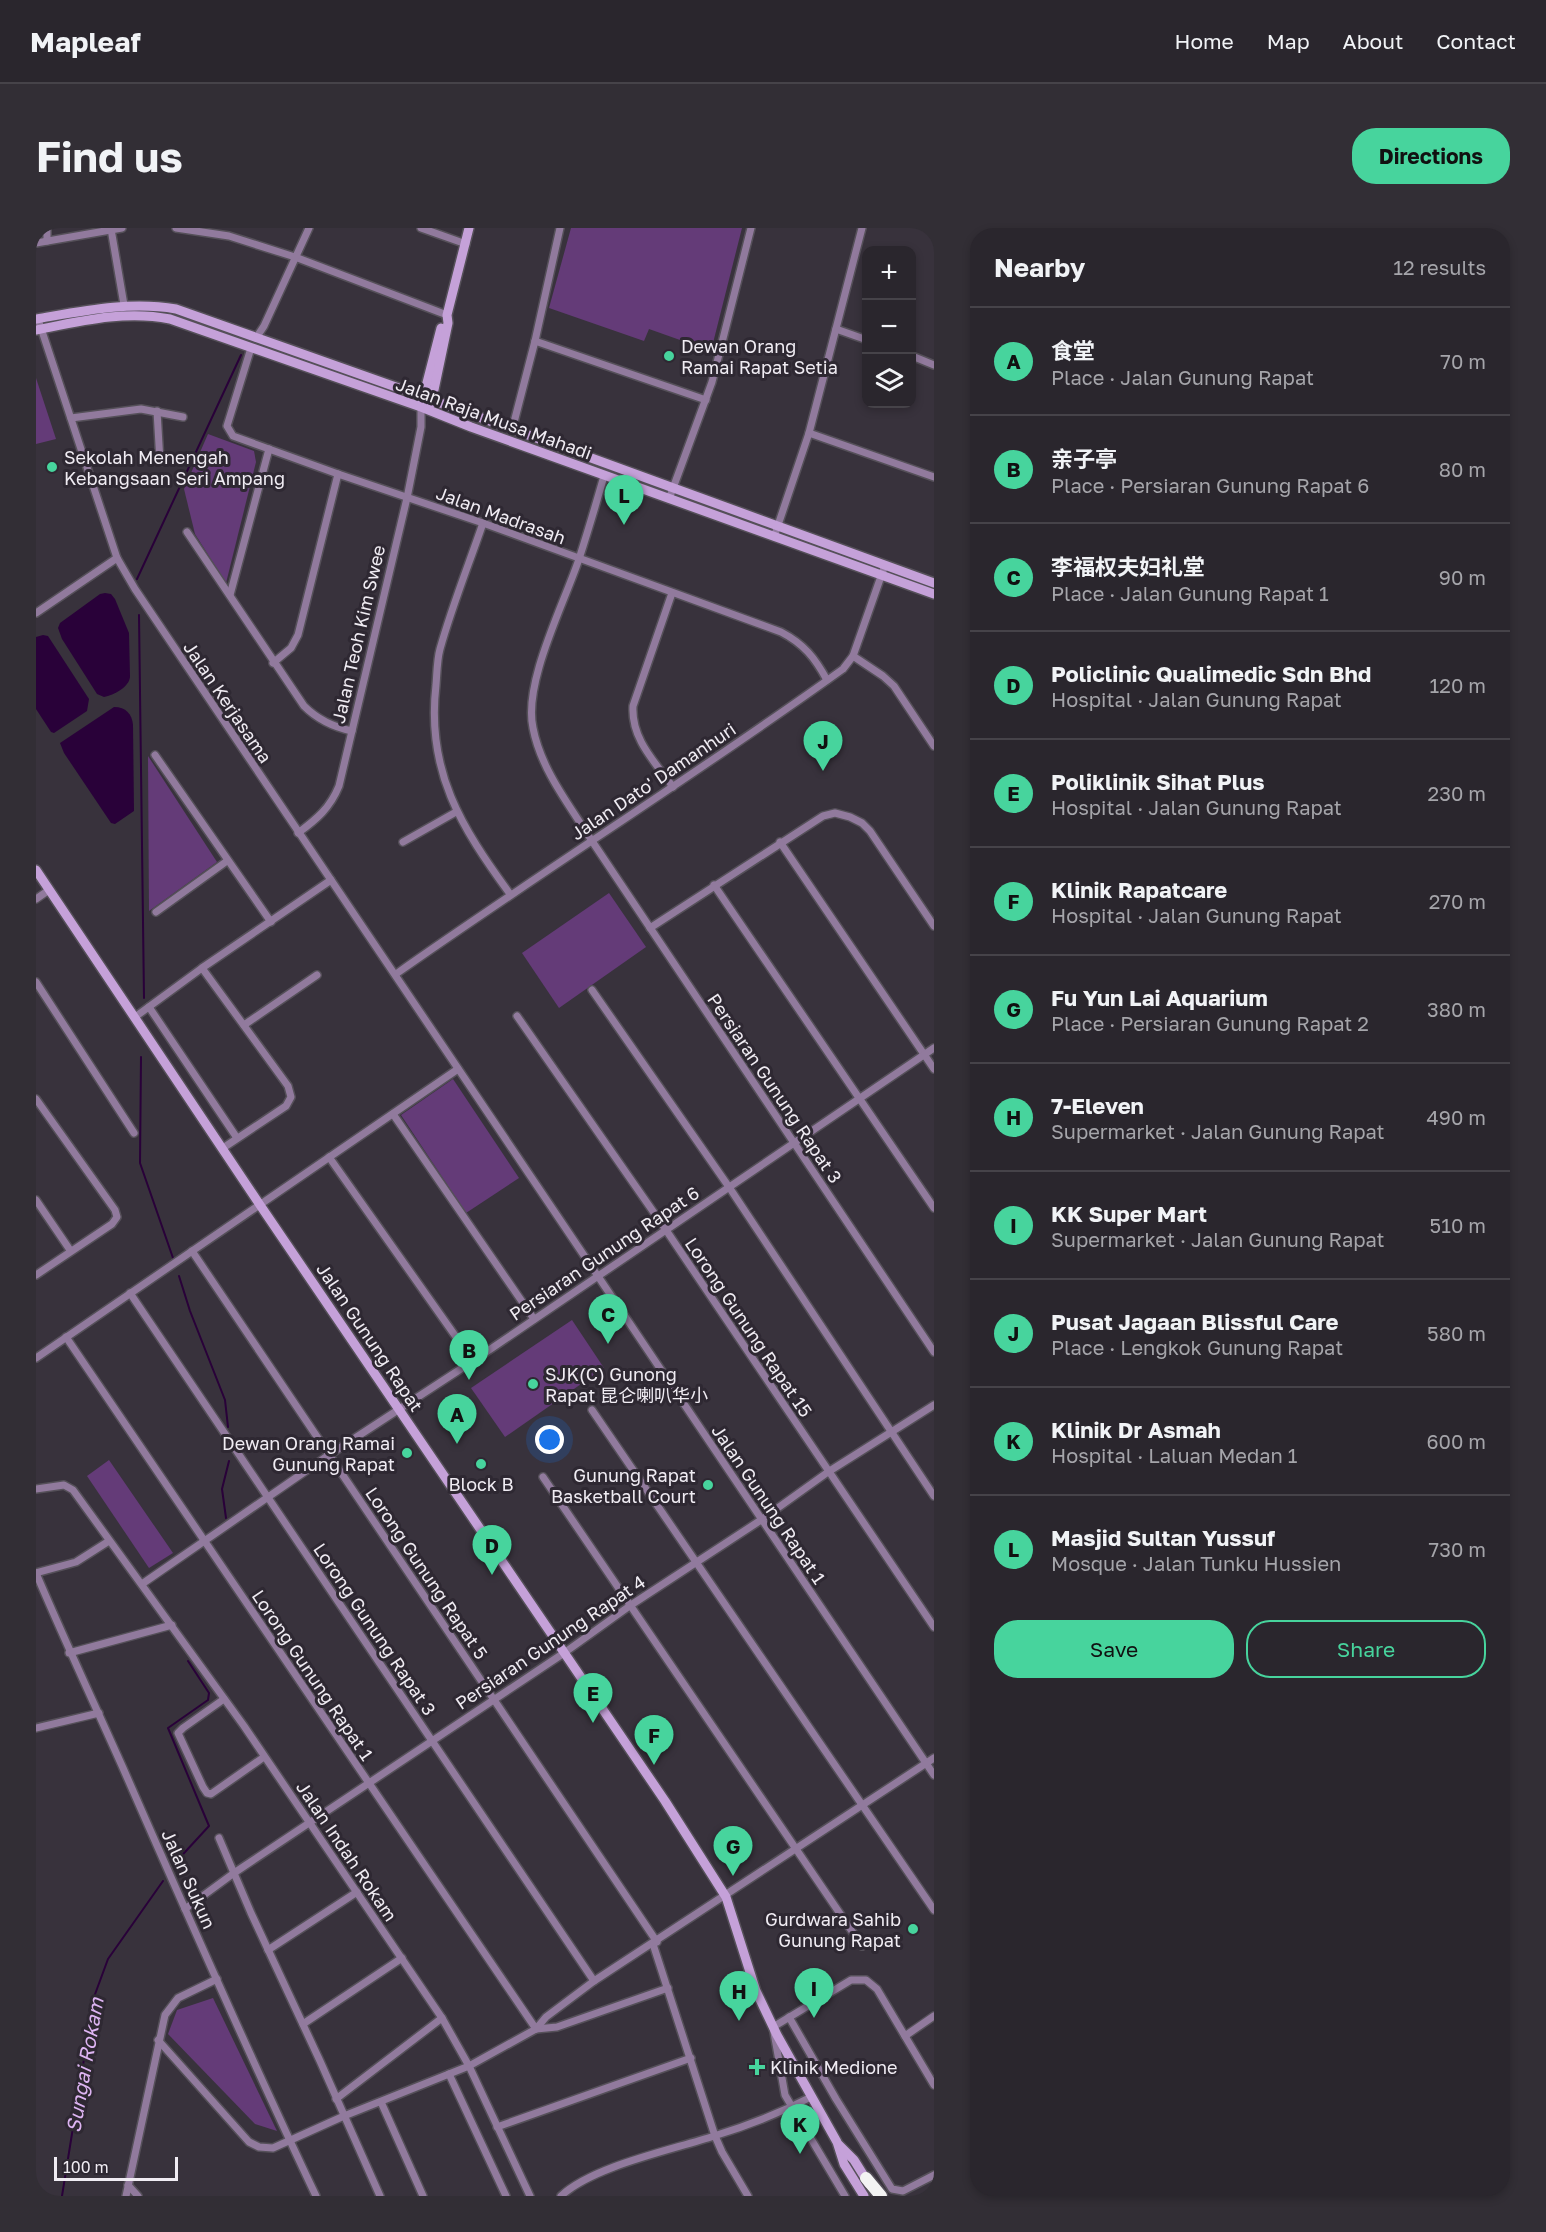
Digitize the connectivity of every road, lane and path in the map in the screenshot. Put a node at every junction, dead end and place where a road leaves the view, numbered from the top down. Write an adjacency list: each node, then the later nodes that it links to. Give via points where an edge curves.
1 (47, 228): 11 (street)
2 (122, 228): 10 (street)
3 (176, 228): 14 (street, via 229,236)
4 (309, 228): 14 (street)
5 (421, 228): 13 (street)
6 (469, 228): 13 (main road, Jalan Teoh Kim Swee)
7 (560, 228): 22 (street)
8 (751, 228): 26 (street)
9 (862, 228): 19 (street)
10 (111, 230): 11 (street); 15 (street)
11 (47, 241): 12 (street)
12 (36, 243)
13 (466, 244): 16 (main road, Jalan Teoh Kim Swee)
14 (295, 257): 16 (street); 20 (street)
15 (124, 305): 17 (main road, Jalan Raja Musa Mahadi); 20 (main road, Jalan Raja Musa Mahadi, via 176,309)
16 (447, 315): 27 (main road, Jalan Teoh Kim Swee)
17 (37, 319): 18 (street, Jalan Kerjasama)
18 (38, 329): 23 (main road, Jalan Raja Musa Mahadi, via 126,314 151,315); 30 (street, Jalan Kerjasama)
19 (836, 330): 21 (street); 32 (street)
20 (256, 338): 27 (main road, Jalan Raja Musa Mahadi)
21 (862, 338)
22 (535, 341): 26 (street); 31 (street)
23 (251, 348): 27 (main road, Jalan Raja Musa Mahadi); 33 (street, Jalan Madrasah, via 227,426 233,436)
24 (916, 357): 25 (street)
25 (934, 364)
26 (706, 400): 38 (street)
27 (426, 404): 31 (main road, Jalan Raja Musa Mahadi); 36 (main road, Jalan Raja Musa Mahadi); 39 (street, Jalan Teoh Kim Swee)
28 (157, 411): 29 (street); 30 (street, via 141,409); 34 (street)
29 (183, 417)
30 (71, 418): 45 (street, Jalan Kerjasama)
31 (512, 430): 38 (main road, Jalan Raja Musa Mahadi)
32 (809, 433): 37 (street); 42 (street)
33 (269, 448): 35 (street, Jalan Madrasah); 52 (street)
34 (160, 462)
35 (338, 474): 39 (street, Jalan Madrasah); 55 (street, via 298,635 291,648)
36 (604, 476): 40 (main road, Jalan Raja Musa Mahadi); 46 (street, Persiaran Gunung Rapat 3)
37 (934, 477)
38 (673, 489): 40 (street); 42 (main road, Jalan Raja Musa Mahadi)
39 (407, 498): 41 (street, Jalan Madrasah); 57 (street, Jalan Teoh Kim Swee)
40 (669, 500): 44 (main road, Jalan Raja Musa Mahadi)
41 (483, 523): 46 (street, Jalan Madrasah); 61 (street, via 440,651 432,712 444,783)
42 (777, 526): 44 (street); 47 (main road, Jalan Raja Musa Mahadi)
43 (186, 532): 52 (street)
44 (774, 537): 48 (main road, Jalan Raja Musa Mahadi)
45 (117, 558): 53 (street); 62 (street, Jalan Kerjasama)
46 (579, 560): 50 (street, Jalan Madrasah); 63 (street, Persiaran Gunung Rapat 3, via 533,688 532,726 550,775)
47 (885, 565): 48 (street, Jalan Dato' Damanhuri); 49 (main road, Jalan Raja Musa Mahadi)
48 (882, 576): 51 (main road, Jalan Raja Musa Mahadi); 54 (street, Jalan Dato' Damanhuri)
49 (934, 583)
50 (672, 593): 56 (street, Jalan Madrasah, via 796,640 815,659); 60 (street, via 632,719 641,743)
51 (934, 594)
52 (230, 596): 55 (street)
53 (36, 614)
54 (853, 656): 56 (street, Jalan Dato' Damanhuri); 58 (street, via 894,686)
55 (273, 663): 57 (street, via 314,716)
56 (827, 680): 60 (street, Jalan Dato' Damanhuri)
57 (352, 731): 62 (street, Jalan Teoh Kim Swee, via 333,801)
58 (934, 746)
59 (155, 755): 66 (street)
60 (673, 787): 63 (street, Jalan Dato' Damanhuri)
61 (456, 812): 64 (street); 71 (street)
62 (298, 833): 68 (street, Jalan Kerjasama)
63 (592, 841): 71 (street, Jalan Dato' Damanhuri); 76 (street, Persiaran Gunung Rapat 3)
64 (403, 842)
65 (780, 842): 69 (street); 75 (street, via 835,813 862,823); 87 (street)
66 (227, 861): 73 (street); 74 (street)
67 (36, 870): 70 (main road, Jalan Gunung Rapat)
68 (331, 880): 74 (street); 78 (street, Jalan Kerjasama)
69 (714, 885): 76 (street); 91 (street)
70 (49, 890): 72 (street); 84 (main road, Jalan Gunung Rapat)
71 (510, 894): 78 (street, Jalan Dato' Damanhuri)
72 (36, 899)
73 (156, 912)
74 (271, 922): 77 (street)
75 (934, 926)
76 (650, 928): 95 (street, Persiaran Gunung Rapat 3)
77 (202, 968): 82 (street); 85 (street)
78 (396, 974): 88 (street, Jalan Kerjasama)
79 (317, 975): 85 (street)
80 (36, 982): 93 (street)
81 (592, 990): 98 (street)
82 (149, 1007): 84 (street); 94 (street)
83 (517, 1016): 102 (street, Lorong Gunung Rapat 15)
84 (135, 1017): 96 (main road, Jalan Gunung Rapat)
85 (244, 1025): 94 (street, via 288,1086 291,1097 286,1106)
86 (934, 1048): 87 (street, Persiaran Gunung Rapat 6)
87 (924, 1054): 89 (street); 91 (street, Persiaran Gunung Rapat 6)
88 (458, 1069): 92 (street); 106 (street, Jalan Gunung Rapat 1)
89 (934, 1069)
90 (36, 1099): 103 (street, via 117,1217)
91 (861, 1099): 95 (street, Persiaran Gunung Rapat 6); 101 (street)
92 (393, 1114): 97 (street); 108 (street)
93 (134, 1132)
94 (237, 1138): 96 (street)
95 (794, 1143): 98 (street, Persiaran Gunung Rapat 6); 110 (street, Persiaran Gunung Rapat 3)
96 (223, 1148): 100 (main road, Jalan Gunung Rapat)
97 (329, 1157): 100 (street); 112 (street)
98 (729, 1186): 102 (street, Persiaran Gunung Rapat 6); 116 (street)
99 (36, 1200): 103 (street)
100 (260, 1205): 104 (street); 114 (main road, Jalan Gunung Rapat)
101 (934, 1208)
102 (666, 1230): 106 (street, Persiaran Gunung Rapat 6); 118 (street, Lorong Gunung Rapat 15)
103 (70, 1250): 105 (street)
104 (192, 1251): 107 (street); 117 (street, Lorong Gunung Rapat 5)
105 (36, 1275)
106 (598, 1276): 108 (street, Persiaran Gunung Rapat 6); 123 (street, Jalan Gunung Rapat 1)
107 (130, 1293): 109 (street); 122 (street, Lorong Gunung Rapat 3)
108 (534, 1319): 112 (street, Persiaran Gunung Rapat 6)
109 (66, 1337): 111 (street); 125 (street, Lorong Gunung Rapat 1)
110 (934, 1352)
111 (36, 1358)
112 (473, 1361): 114 (street, Persiaran Gunung Rapat 6)
113 (934, 1405): 116 (street, Persiaran Gunung Rapat 4)
114 (399, 1409): 117 (street, Persiaran Gunung Rapat 6); 133 (main road, Jalan Gunung Rapat)
115 (592, 1410): 126 (street)
116 (892, 1431): 118 (street, Persiaran Gunung Rapat 4); 121 (street)
117 (329, 1455): 122 (street, Persiaran Gunung Rapat 6); 135 (street, Lorong Gunung Rapat 5)
118 (828, 1472): 123 (street, Persiaran Gunung Rapat 4); 131 (street, Lorong Gunung Rapat 15)
119 (543, 1477): 129 (street)
120 (36, 1489): 124 (street, Jalan Indah Rokam, via 64,1485 73,1490)
121 (934, 1496)
122 (267, 1498): 125 (street, Persiaran Gunung Rapat 6); 138 (street, Lorong Gunung Rapat 3)
123 (761, 1520): 126 (street, Persiaran Gunung Rapat 4); 141 (street, Jalan Gunung Rapat 1)
124 (109, 1540): 127 (street, via 76,1562); 128 (street, Jalan Indah Rokam)
125 (204, 1542): 128 (street, Persiaran Gunung Rapat 6); 143 (street, Lorong Gunung Rapat 1)
126 (696, 1562): 129 (street, Persiaran Gunung Rapat 4); 144 (street)
127 (36, 1573): 132 (street, Jalan Sukun)
128 (142, 1584): 130 (street, Jalan Indah Rokam)
129 (631, 1605): 133 (street, Persiaran Gunung Rapat 4); 147 (street)
130 (172, 1625): 132 (street); 134 (street, Jalan Indah Rokam)
131 (934, 1627)
132 (69, 1653): 136 (street, Jalan Sukun)
133 (564, 1653): 135 (street, Persiaran Gunung Rapat 4); 150 (main road, Jalan Gunung Rapat)
134 (225, 1699): 139 (street, Jalan Indah Rokam); 139 (street, via 183,1728 179,1736 207,1793)
135 (493, 1699): 138 (street, Persiaran Gunung Rapat 4); 153 (street, Lorong Gunung Rapat 5)
136 (99, 1713): 137 (street); 151 (street, Jalan Sukun)
137 (36, 1728)
138 (433, 1740): 143 (street, Persiaran Gunung Rapat 4); 158 (street, Lorong Gunung Rapat 3)
139 (264, 1757): 145 (street, Jalan Indah Rokam)
140 (934, 1758): 141 (street)
141 (926, 1764): 142 (street, Jalan Gunung Rapat 1); 144 (street)
142 (934, 1775)
143 (369, 1784): 145 (street, Persiaran Gunung Rapat 4); 165 (street, Lorong Gunung Rapat 1)
144 (863, 1807): 147 (street); 152 (street)
145 (310, 1823): 148 (street, Persiaran Gunung Rapat 4); 149 (street, Jalan Indah Rokam)
146 (219, 1838): 148 (street)
147 (796, 1848): 150 (street); 154 (street)
148 (234, 1872): 151 (street, Persiaran Gunung Rapat 4); 155 (street)
149 (357, 1892): 155 (street); 156 (street, Jalan Indah Rokam)
150 (726, 1897): 153 (street); 164 (main road, Jalan Gunung Rapat, via 756,1991)
151 (185, 1909): 157 (street, Jalan Sukun)
152 (934, 1910)
153 (655, 1943): 158 (street); 159 (street, Lorong Gunung Rapat 5)
154 (862, 1946)
155 (268, 1950): 163 (street)
156 (402, 1958): 162 (street, Jalan Indah Rokam); 163 (street)
157 (217, 1979): 167 (street, via 170,2006); 179 (street, Jalan Sukun)
158 (594, 1981): 165 (street)
159 (669, 1988): 165 (street, via 557,2027); 168 (street)
160 (934, 2016): 166 (street)
161 (789, 2017): 164 (street); 166 (street, via 851,1980 866,1980 877,1989); 181 (street, via 892,2189 910,2189)
162 (442, 2018): 169 (street, Jalan Indah Rokam); 173 (street)
163 (303, 2024): 173 (street)
164 (773, 2027): 172 (main road, Jalan Gunung Rapat); 175 (street, via 782,2087)
165 (536, 2029): 169 (street)
166 (904, 2036): 171 (street)
167 (158, 2040): 179 (street, via 249,2142 273,2148); 183 (street)
168 (691, 2058): 177 (street); 178 (street)
169 (469, 2067): 170 (street); 177 (street, Jalan Indah Rokam)
170 (449, 2074): 174 (street); 189 (street)
171 (934, 2085)
172 (811, 2097): 175 (street); 180 (main road, Jalan Gunung Rapat)
173 (336, 2099): 176 (street)
174 (381, 2102): 176 (street); 188 (street)
175 (792, 2107): 178 (street); 193 (street)
176 (344, 2116): 179 (street); 187 (street)
177 (497, 2127): 190 (street, Jalan Indah Rokam)
178 (715, 2136): 191 (street, via 584,2180); 192 (street)
179 (290, 2141): 186 (street, Jalan Sukun)
180 (837, 2142): 182 (main road, Jalan Gunung Rapat); 194 (main road, Jalan Gunung Rapat, via 844,2164)
181 (934, 2175)
182 (866, 2178): 195 (main road, Jalan Gunung Rapat); 196 (highway)
183 (128, 2185): 184 (street); 185 (street)
184 (126, 2196)
185 (138, 2196)
186 (316, 2196)
187 (380, 2196)
188 (423, 2196)
189 (506, 2196)
190 (530, 2196)
191 (561, 2196)
192 (748, 2196)
193 (845, 2196)
194 (864, 2196)
195 (876, 2196)
196 (881, 2196)

